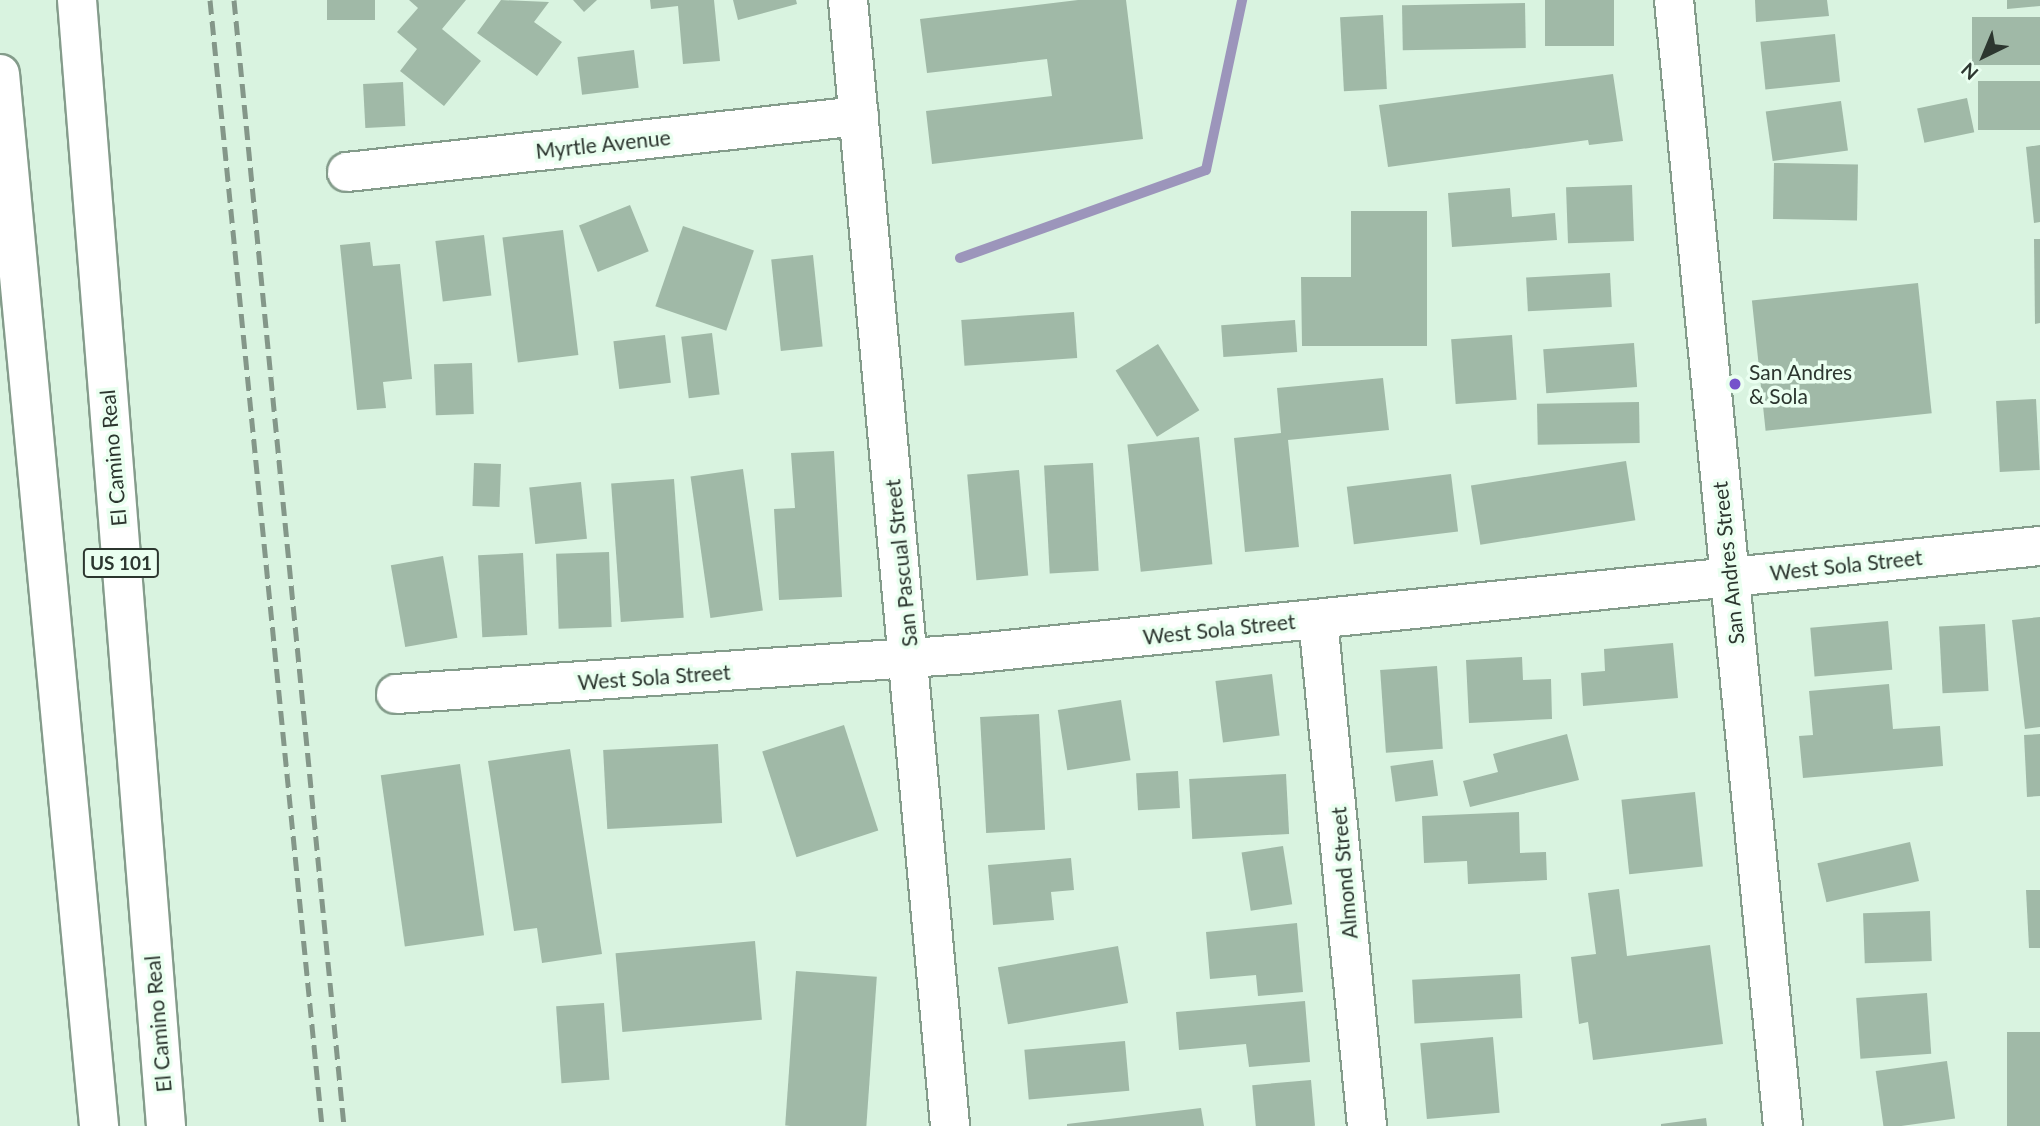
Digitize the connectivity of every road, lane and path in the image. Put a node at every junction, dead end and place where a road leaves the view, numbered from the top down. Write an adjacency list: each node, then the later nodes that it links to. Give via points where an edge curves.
1 (77, 0): 13 (main road, El Camino Real / US 101)
2 (848, 0): 5 (main road, San Pascual Street)
3 (1674, 0): 8 (main road, San Andres Street)
4 (0, 74): 12 (main road)
5 (859, 116): 6 (main road, Myrtle Avenue); 10 (main road, San Pascual Street)
6 (347, 172)
7 (2040, 546): 8 (main road, West Sola Street)
8 (1730, 578): 9 (main road, West Sola Street); 16 (main road, San Andres Street)
9 (1318, 619): 10 (main road, West Sola Street); 15 (main road, Almond Street)
10 (911, 659): 11 (main road, West Sola Street); 14 (main road, San Pascual Street)
11 (396, 694)
12 (99, 1126)
13 (166, 1126)
14 (950, 1126)
15 (1367, 1126)
16 (1783, 1126)

